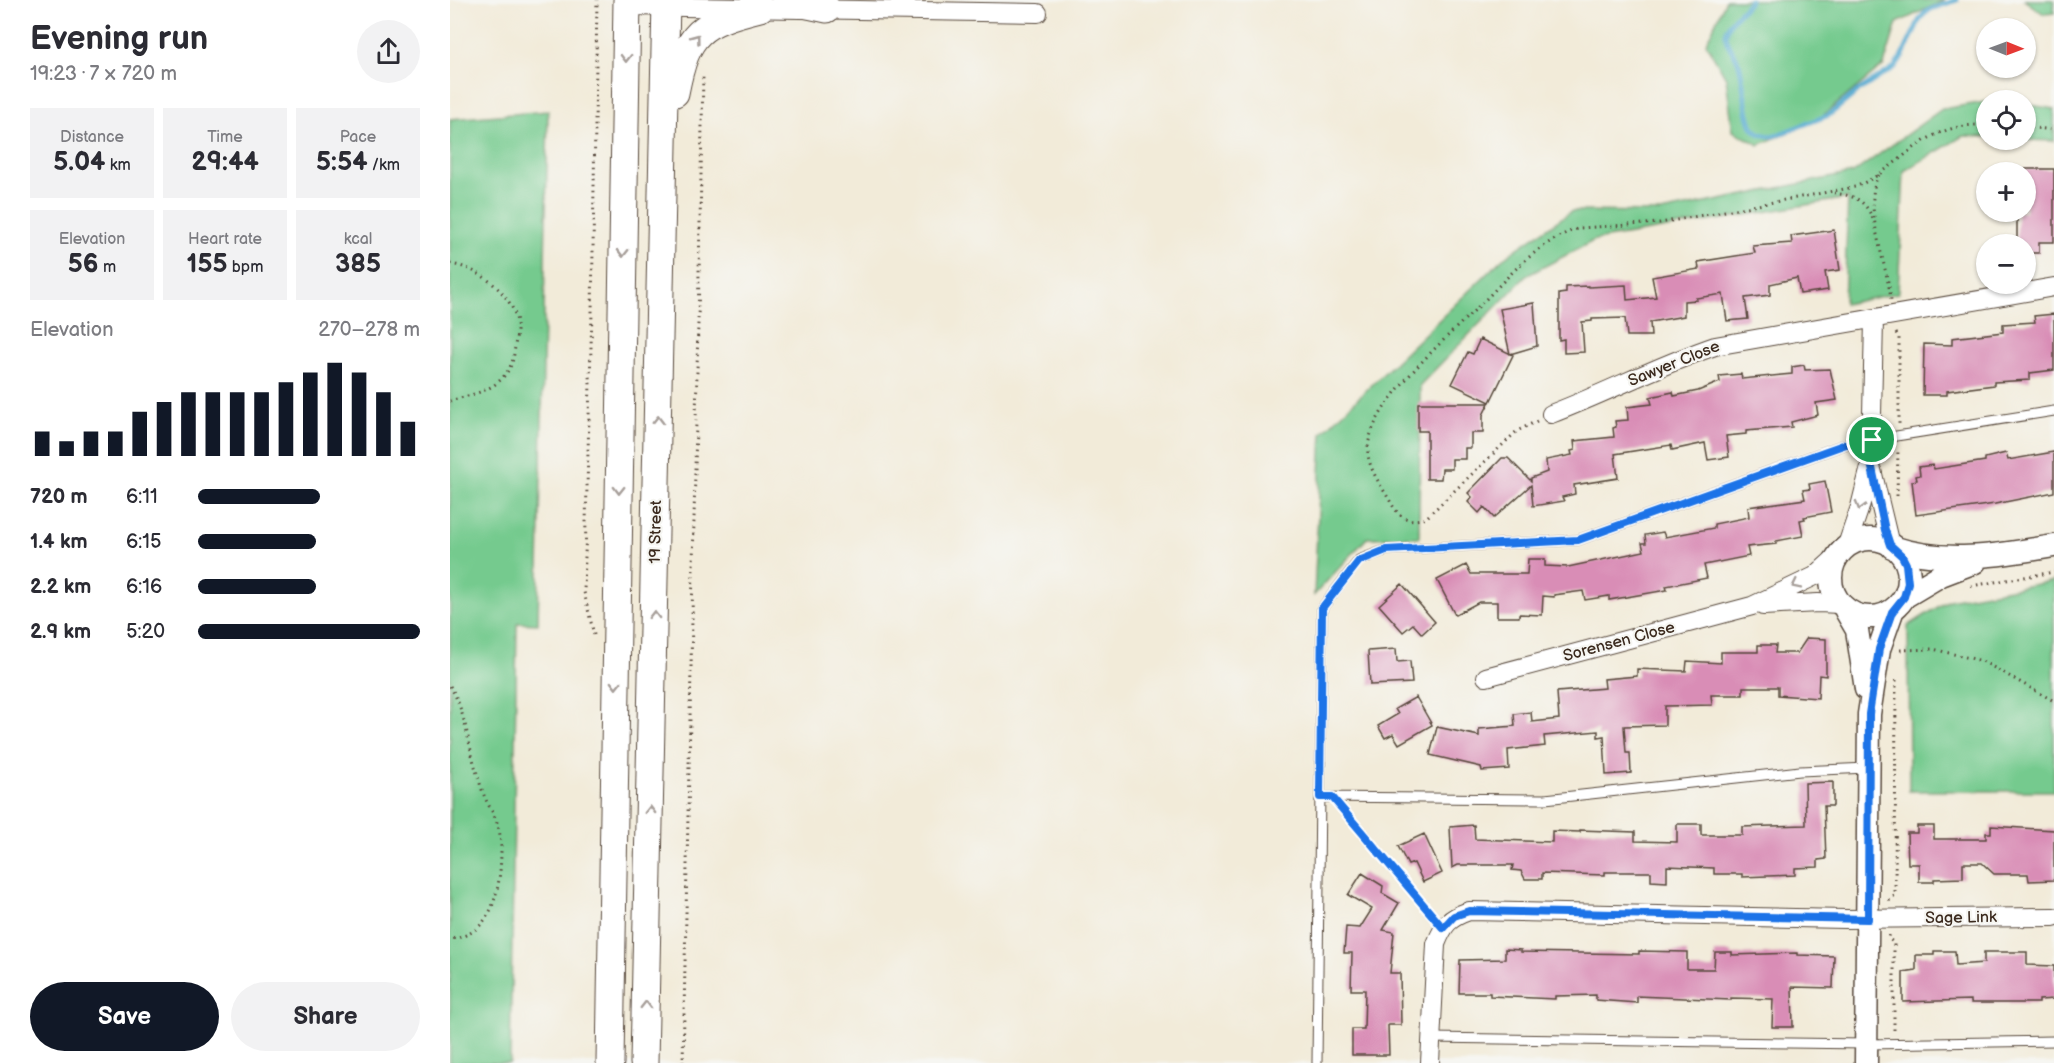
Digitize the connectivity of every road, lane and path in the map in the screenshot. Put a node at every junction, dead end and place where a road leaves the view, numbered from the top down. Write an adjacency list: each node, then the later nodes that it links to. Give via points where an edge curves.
1 (597, 0): 34 (path, via 584,592)
2 (786, 0): 6 (main road)
3 (627, 3): 4 (street); 54 (main road, one-way to 54)
4 (666, 3): 5 (street); 12 (main road, 19 Street)
5 (760, 8): 6 (street); 12 (main road, one-way to 5, via 680,71 694,37 726,16)
6 (827, 9): 7 (street)
7 (1038, 13)
8 (704, 70): 56 (path)
9 (1976, 125): 13 (path, via 1959,125 1931,136)
10 (2036, 128): 11 (path)
11 (2054, 130)
12 (664, 153): 55 (main road, 19 Street, one-way to 12)
13 (1881, 173): 14 (path, via 1855,187); 15 (path, via 1873,188)
14 (1829, 193): 15 (path, via 1858,199); 22 (path, via 1660,223 1569,231 1532,255 1409,374 1372,432 1369,462 1393,506 1402,517 1415,521 1426,518 1517,431)
15 (1874, 220): 18 (path)
16 (450, 264): 20 (path, via 470,268 494,286 512,308 517,333 513,361 504,377 479,393)
17 (2054, 287): 19 (street, Sawyer Close)
18 (1891, 299)
19 (1874, 319): 22 (street, Sawyer Close, via 1715,346); 23 (street)
20 (450, 401)
21 (2054, 411): 23 (lane)
22 (1551, 414)
23 (1872, 440): 24 (street); 42 (lane, via 1846,444 1578,540 1386,550 1359,561 1322,608)
24 (1871, 463): 25 (street); 27 (street, one-way to 27, via 1860,507)
25 (1891, 546): 27 (street, via 1872,539 1852,544); 28 (street, via 1939,558); 31 (street, via 1906,564 1908,583)
26 (2054, 546): 28 (street)
27 (1841, 553): 32 (street, Sorensen Close, one-way to 32, via 1815,576); 33 (street, via 1832,568 1831,584)
28 (1991, 556): 31 (street, via 1941,575)
29 (2054, 572): 30 (path)
30 (1966, 587)
31 (1898, 604): 33 (street, via 1880,617); 40 (street, via 1879,649)
32 (1752, 606): 33 (street, Sorensen Close, via 1818,603); 37 (street, Sorensen Close)
33 (1843, 607): 40 (street, via 1857,630)
34 (595, 642)
35 (1897, 644): 39 (path, via 1896,650 1933,649 1982,661)
36 (1896, 673): 44 (path, via 1895,895)
37 (1486, 677)
38 (450, 686): 48 (path, via 479,782 498,824 501,846 498,885 490,913 471,933)
39 (2054, 701)
40 (1869, 714): 41 (street)
41 (1869, 768): 43 (lane, via 1800,771 1545,799); 46 (street)
42 (1320, 797): 43 (lane); 57 (lane)
43 (1332, 797): 47 (path)
44 (1889, 900)
45 (2054, 917): 46 (street, Sage Link)
46 (1868, 919): 47 (street, Sage Link, via 1469,911 1454,916); 53 (street)
47 (1443, 928): 50 (street, via 1436,944)
48 (450, 939)
49 (1889, 939): 52 (path, via 1894,943)
50 (1431, 1038): 53 (lane); 58 (street)
51 (2054, 1041): 52 (lane)
52 (1894, 1044): 53 (lane)
53 (1866, 1054)
54 (610, 1063)
55 (644, 1063)
56 (683, 1063)
57 (1317, 1063)
58 (1430, 1063)

